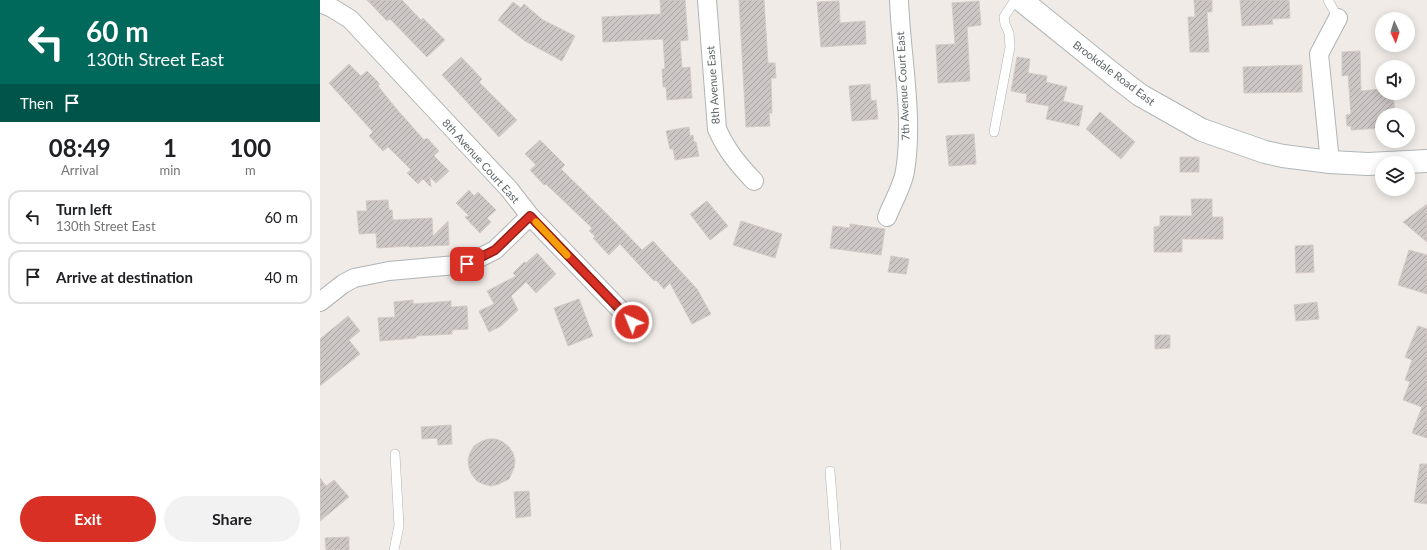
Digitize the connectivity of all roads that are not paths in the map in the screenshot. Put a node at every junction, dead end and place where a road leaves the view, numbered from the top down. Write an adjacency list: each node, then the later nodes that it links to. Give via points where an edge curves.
1 (707, 0): 11 (street, 8th Avenue East, via 717,129 724,146)
2 (899, 0): 13 (street, 7th Avenue Court East, via 906,103 906,154 904,173)
3 (1015, 0): 8 (lane, via 1004,17 1010,33 1010,47)
4 (1022, 0): 10 (main road, Brookdale Road East, via 1140,95 1202,130 1265,152)
5 (1328, 0): 7 (lane)
6 (323, 4): 12 (street, 8th Avenue Court East, via 350,19 509,189)
7 (1338, 18): 10 (street, via 1319,54)
8 (994, 132)
9 (1427, 161): 10 (main road, Brookdale Road East, via 1368,164)
10 (1330, 162)
11 (754, 181)
12 (530, 216): 14 (street, via 495,250 467,264 389,271 354,278); 15 (street, 8th Avenue Court East)
13 (887, 217)
14 (320, 302)
15 (632, 322)
16 (395, 454): 18 (lane, via 399,526)
17 (830, 471): 19 (lane)
18 (394, 550)
19 (836, 550)

